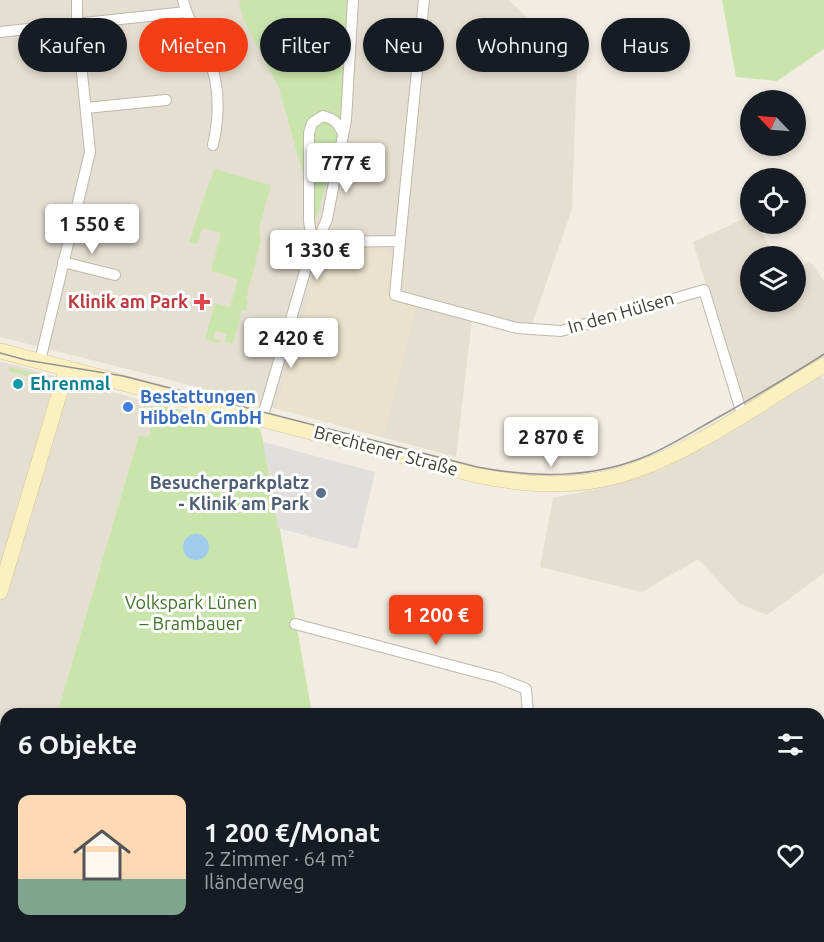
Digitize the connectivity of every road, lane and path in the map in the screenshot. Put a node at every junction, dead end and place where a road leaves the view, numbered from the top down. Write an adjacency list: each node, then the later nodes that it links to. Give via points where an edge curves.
1 (77, 0): 6 (street)
2 (183, 0): 5 (street)
3 (353, 0): 13 (street)
4 (424, 0): 15 (street, In den Hülsen)
5 (186, 12): 7 (street); 14 (street, via 208,55 218,97)
6 (77, 18)
7 (127, 18)
8 (18, 30): 9 (street)
9 (0, 32)
10 (82, 72): 12 (street)
11 (166, 100): 12 (street)
12 (86, 108): 17 (street, via 90,152)
13 (343, 134): 16 (street, via 327,219); 16 (street, via 332,118 323,116 312,123 308,194 311,233)
14 (213, 145)
15 (400, 241): 16 (street); 23 (street, In den Hülsen, via 395,295 517,328 561,331 704,290)
16 (316, 242): 24 (street)
17 (63, 262): 18 (street); 20 (street)
18 (115, 275)
19 (0, 351): 20 (main road, Brechtener Straße)
20 (40, 361): 22 (main road, Brechtener Straße)
21 (824, 365): 23 (main road, Brechtener Straße)
22 (67, 368): 24 (main road, Brechtener Straße); 25 (main road)
23 (742, 414): 24 (main road, Brechtener Straße, via 683,449 638,469 607,478 556,484 476,475)
24 (262, 419)
25 (0, 592)
26 (295, 624): 27 (street, via 499,678 526,689)
27 (528, 708)

